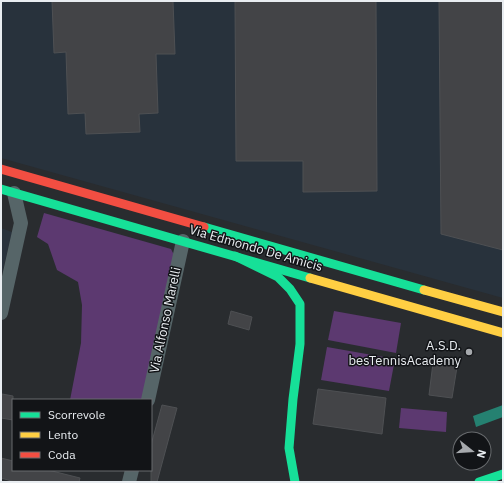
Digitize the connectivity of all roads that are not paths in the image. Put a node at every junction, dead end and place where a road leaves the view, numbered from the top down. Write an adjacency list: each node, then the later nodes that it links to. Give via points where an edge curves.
1 (1, 169): 5 (main road, Via Edmondo De Amicis)
2 (7, 191): 3 (main road, Via Edmondo De Amicis); 6 (street, via 21,223)
3 (183, 241): 4 (main road, Via Edmondo De Amicis); 8 (street, Via Alfonso Marelli)
4 (235, 256): 7 (main road, Via Edmondo De Amicis); 12 (main road, via 278,277 300,304 300,344 292,399 289,448)
5 (503, 312)
6 (1, 313)
7 (503, 333)
8 (148, 399)
9 (132, 471): 11 (street)
10 (503, 474): 13 (main road)
11 (130, 482)
12 (296, 482)
13 (478, 482)

